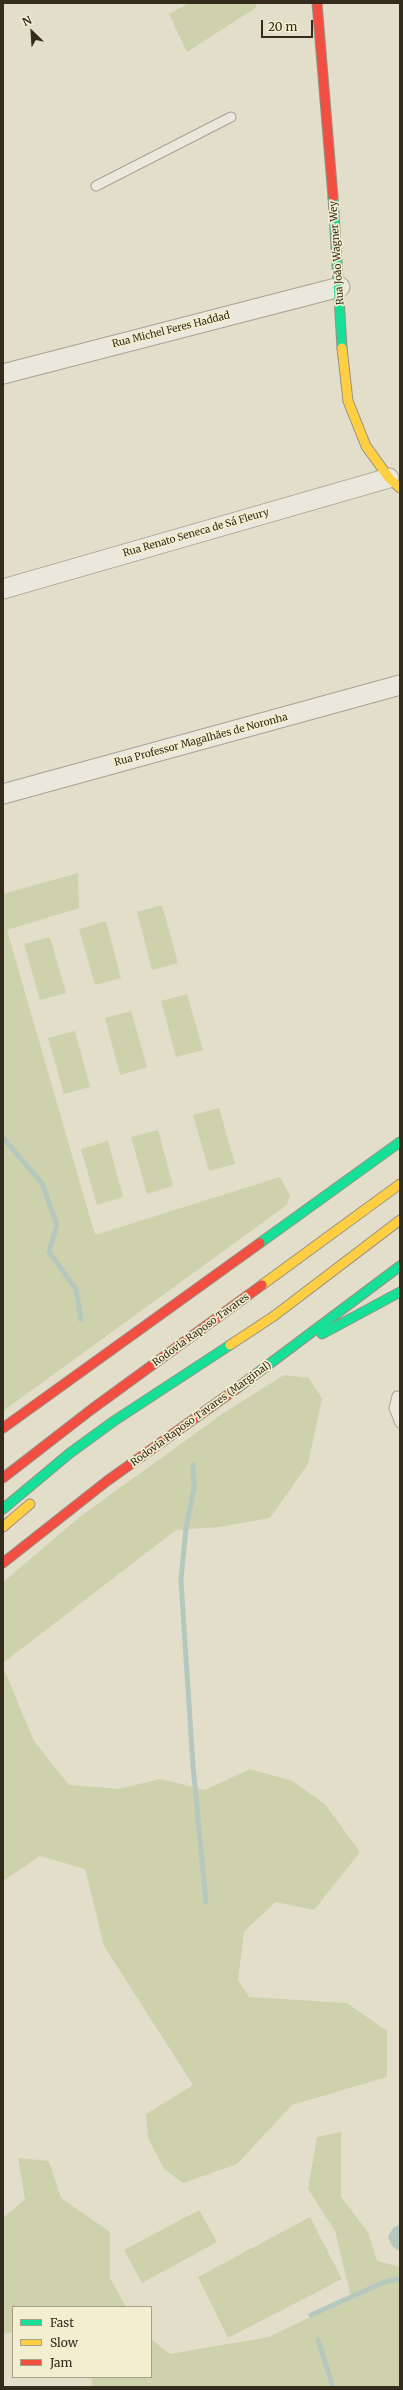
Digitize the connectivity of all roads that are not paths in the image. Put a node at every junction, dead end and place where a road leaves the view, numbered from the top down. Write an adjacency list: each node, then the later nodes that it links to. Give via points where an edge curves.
1 (317, 3): 4 (main road, Rua João Wagner Wey)
2 (231, 117): 3 (lane)
3 (96, 186)
4 (340, 287): 5 (street, Rua Michel Feres Haddad); 6 (main road, Rua João Wagner Wey, via 341,336 348,401 366,446)
5 (3, 374)
6 (395, 483): 7 (street, Rua Renato Seneca de Sá Fleury)
7 (3, 589)
8 (400, 685): 9 (street, Rua Professor Magalhães de Noronha)
9 (3, 794)
10 (400, 1142): 19 (main road)
11 (400, 1184): 21 (main road, Rodovia Raposo Tavares, via 92,1409)
12 (400, 1220): 17 (main road, via 274,1316)
13 (400, 1266): 15 (main road, Rodovia Raposo Tavares (Marginal))
14 (400, 1292): 15 (main road)
15 (272, 1363): 25 (main road, Rodovia Raposo Tavares (Marginal), via 107,1481)
16 (398, 1396): 18 (lane, via 394,1408)
17 (114, 1422): 20 (main road); 23 (main road, via 70,1453)
18 (400, 1423)
19 (3, 1428)
20 (88, 1451)
21 (3, 1478)
22 (38, 1497): 24 (main road)
23 (3, 1509)
24 (3, 1527)
25 (3, 1563)

